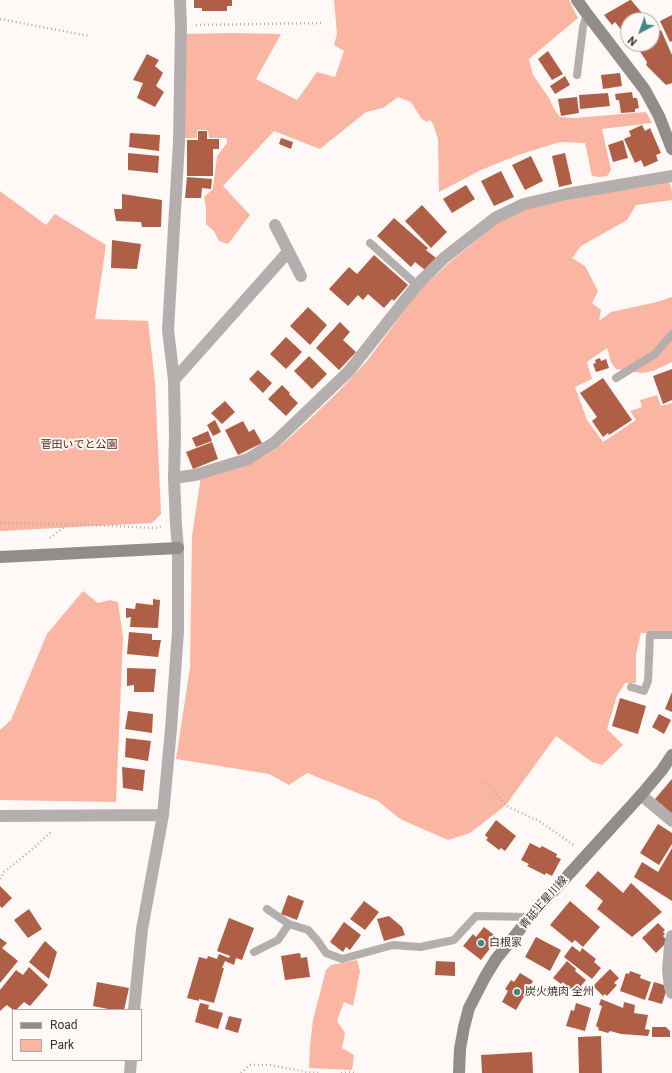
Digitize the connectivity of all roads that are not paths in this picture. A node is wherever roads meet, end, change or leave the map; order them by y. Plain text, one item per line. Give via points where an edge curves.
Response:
1 (180, 0) edge
2 (577, 0) edge
3 (587, 14) junction
4 (577, 75) dead end
5 (672, 149) edge
6 (672, 176) edge
7 (274, 225) dead end
8 (370, 243) dead end
9 (288, 252) junction
10 (301, 276) dead end
11 (417, 285) junction
12 (672, 334) edge
13 (616, 378) dead end
14 (174, 380) junction
15 (174, 478) junction
16 (178, 548) junction
17 (0, 557) edge
18 (672, 635) edge
19 (631, 687) dead end
20 (672, 756) edge
21 (641, 795) junction
22 (163, 814) junction
23 (0, 816) edge
24 (672, 821) edge
25 (267, 909) dead end
26 (530, 917) junction
27 (289, 924) junction
28 (672, 936) edge
29 (254, 952) dead end
30 (672, 993) edge
31 (134, 1009) edge
32 (131, 1061) edge
33 (130, 1073) edge
34 (459, 1073) edge

1 - 14 street via 179,142 168,330
2 - 3 main road
3 - 4 lane
3 - 5 main road via 645,90
6 - 11 street via 524,204 496,218 444,258
7 - 9 street
8 - 11 lane
9 - 10 street
9 - 14 street
11 - 15 street via 349,371 276,442 248,458 195,475
12 - 13 lane via 655,354
14 - 15 street
15 - 16 street
16 - 17 main road
16 - 22 street via 178,631
18 - 19 lane via 650,635 648,680 644,691
20 - 21 main road, 青砥上星川線
21 - 24 street
21 - 26 main road, 青砥上星川線
22 - 23 street
22 - 31 street via 142,929
25 - 27 lane
26 - 27 lane via 476,916 454,940 420,947 393,945 342,959 326,953 308,930
26 - 34 main road, 青砥上星川線 via 485,976 470,1008 460,1049
27 - 29 lane via 278,940
28 - 30 street via 668,970
32 - 33 street

